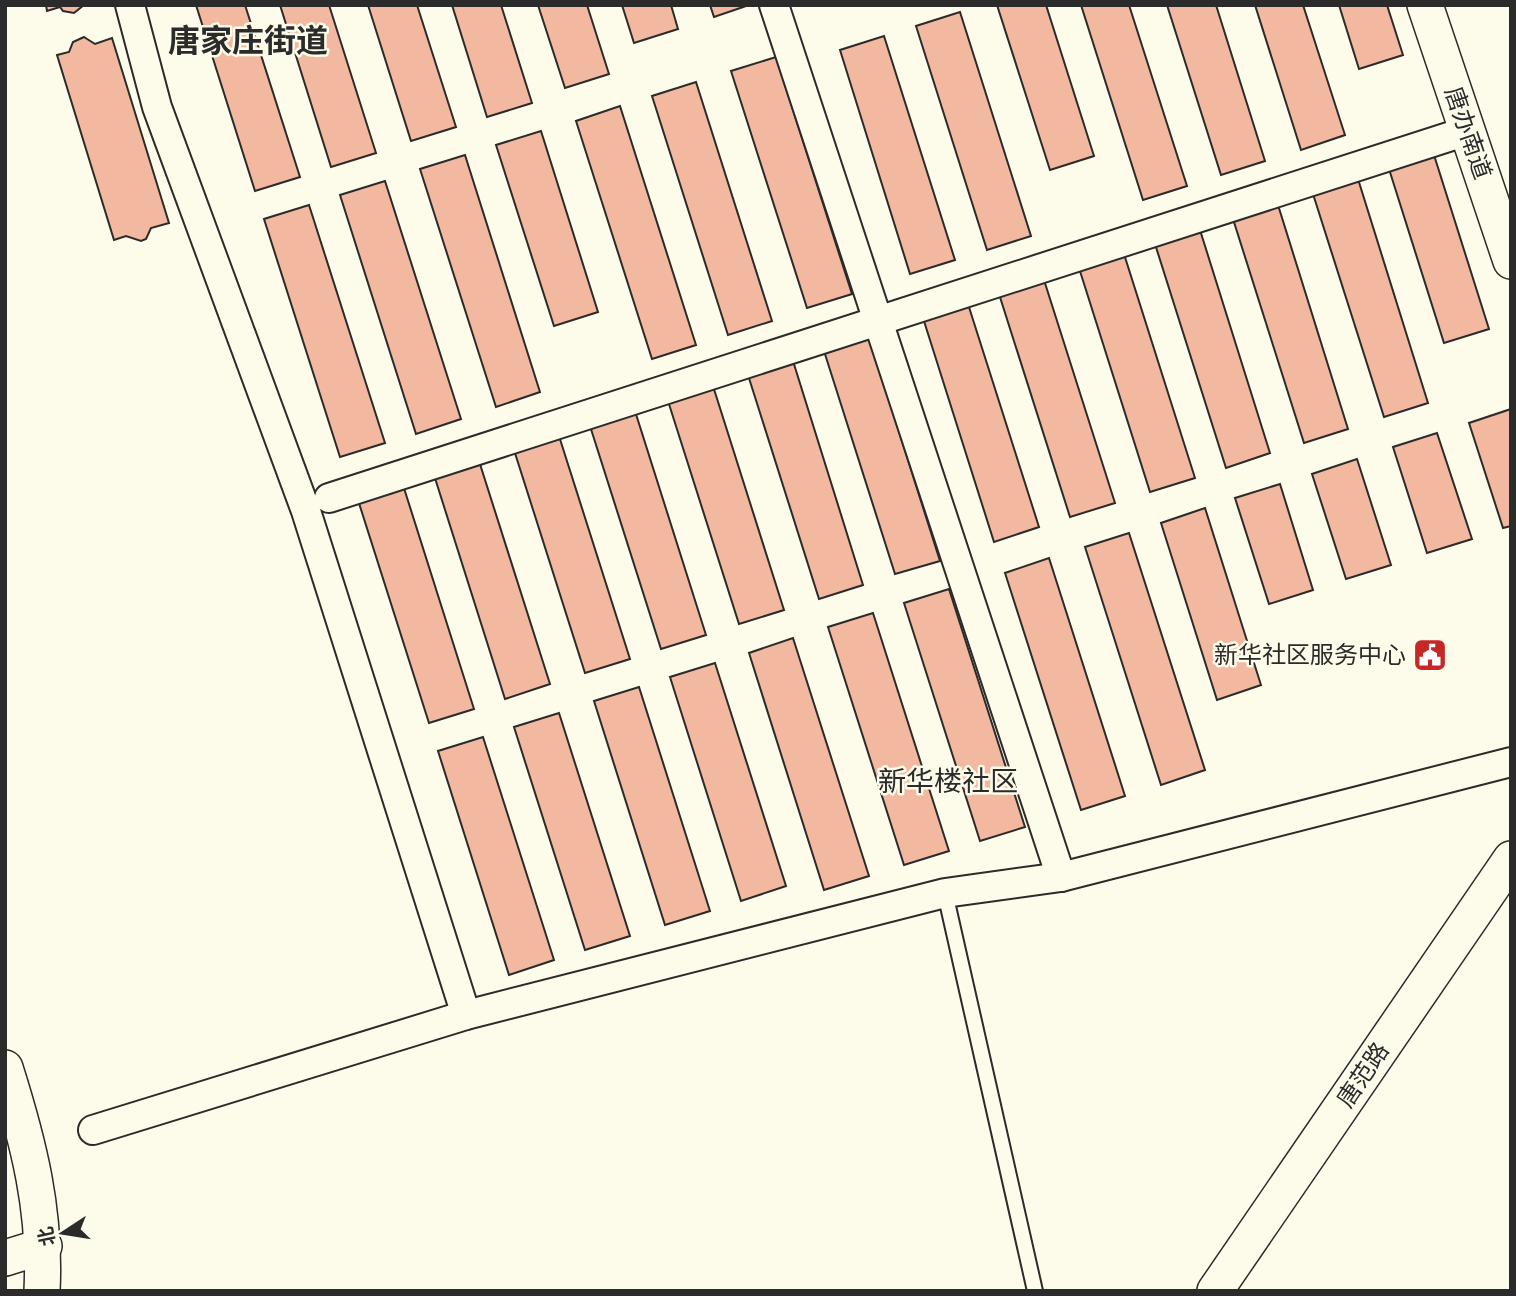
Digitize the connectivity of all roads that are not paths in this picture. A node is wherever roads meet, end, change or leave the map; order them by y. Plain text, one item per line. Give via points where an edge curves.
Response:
1 (130, 5) edge
2 (774, 5) edge
3 (1425, 5) edge
4 (1467, 131) junction
5 (1511, 261) edge
6 (877, 322) junction
7 (329, 498) dead end
8 (1511, 762) edge
9 (1511, 859) edge
10 (1062, 877) junction
11 (945, 893) junction
12 (466, 1015) junction
13 (5, 1068) edge
14 (93, 1130) dead end
15 (44, 1246) junction
16 (5, 1258) edge
17 (42, 1291) edge
18 (1035, 1291) edge
19 (1215, 1291) edge

1 - 12 street via 157,107 306,511
2 - 6 street
3 - 4 street, 唐办南道
4 - 5 street, 唐办南道
4 - 6 street
6 - 7 street
6 - 10 street
8 - 10 street
9 - 19 street, 唐范路
10 - 11 street
11 - 12 street
11 - 18 lane
12 - 14 street
13 - 15 street via 30,1145
15 - 16 street
15 - 17 street

